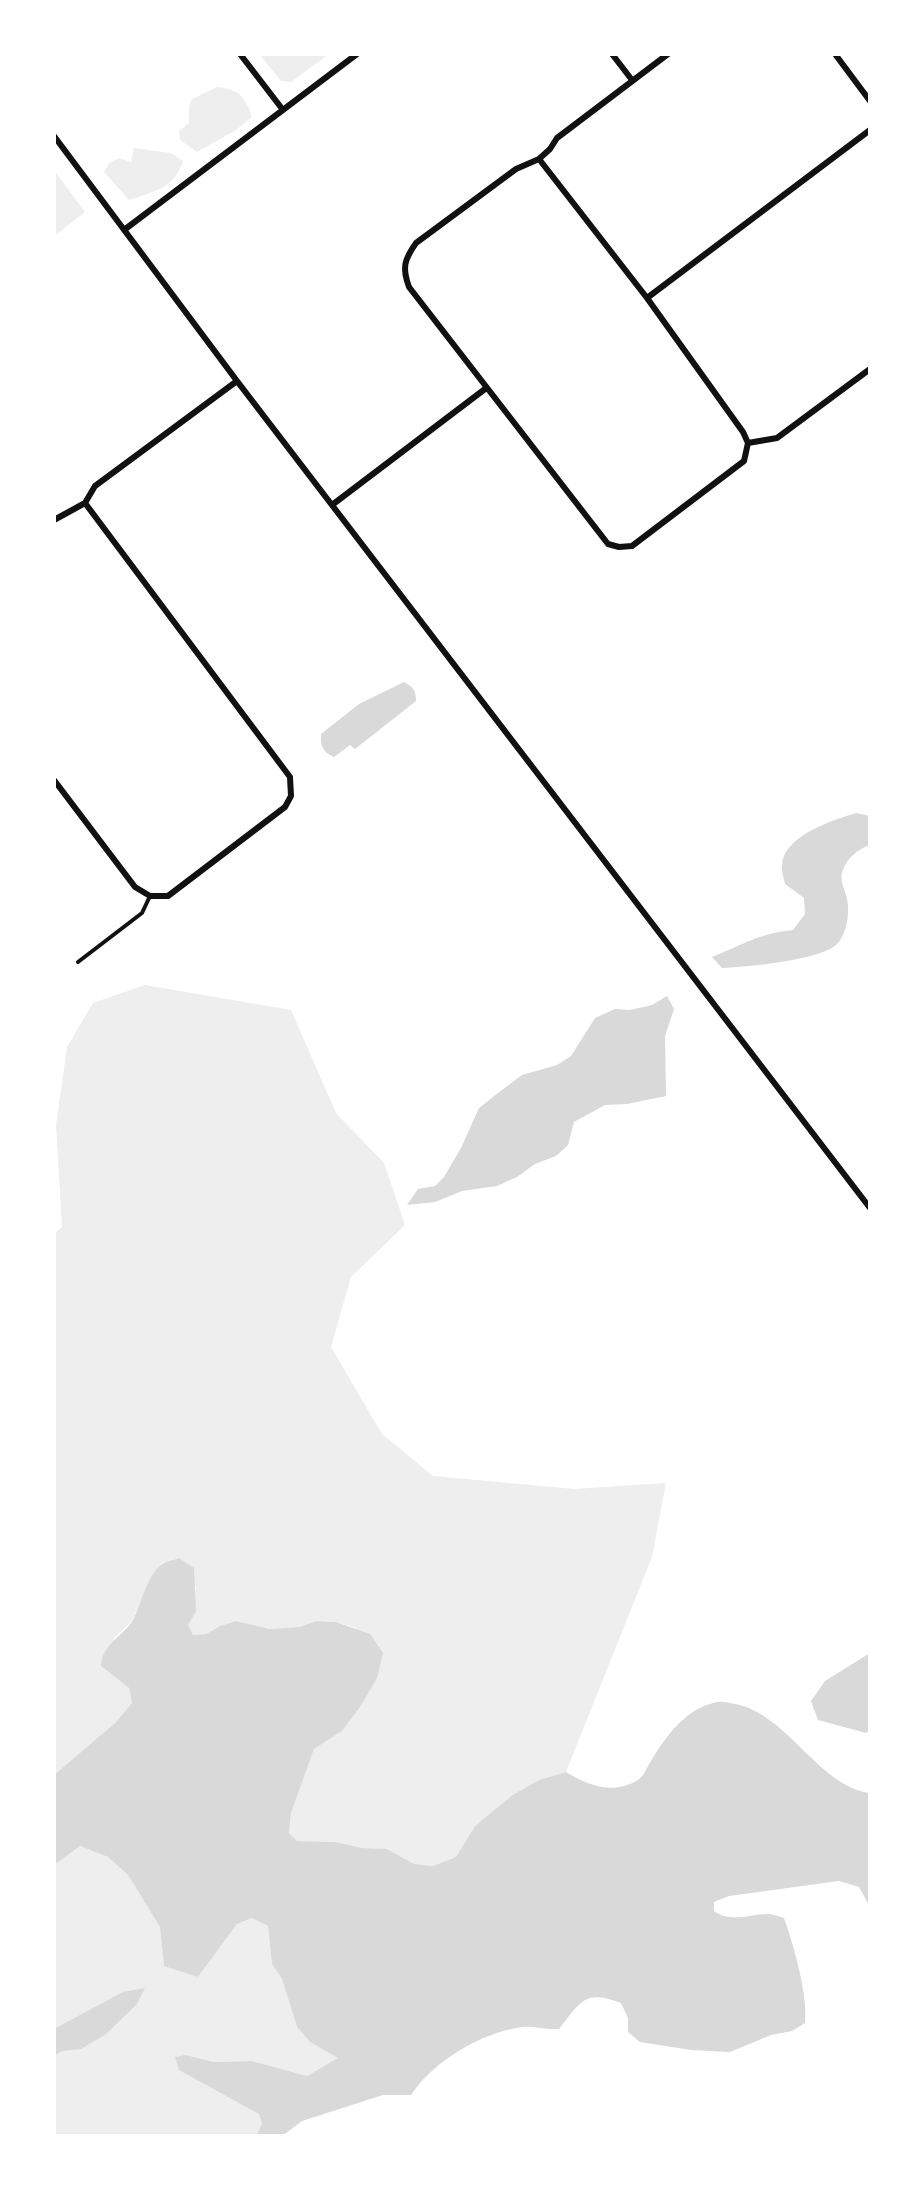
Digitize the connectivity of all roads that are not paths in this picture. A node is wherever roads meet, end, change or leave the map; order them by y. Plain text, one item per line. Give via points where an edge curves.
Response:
1 (240, 54) edge
2 (357, 54) edge
3 (612, 54) edge
4 (668, 54) edge
5 (835, 54) edge
6 (632, 80) junction
7 (870, 101) edge
8 (283, 110) junction
9 (870, 130) edge
10 (54, 136) edge
11 (539, 159) junction
12 (124, 230) junction
13 (647, 298) junction
14 (870, 369) edge
15 (237, 381) junction
16 (485, 389) junction
17 (748, 443) junction
18 (86, 503) junction
19 (333, 505) junction
20 (54, 520) edge
21 (54, 780) edge
22 (150, 896) junction
23 (78, 962) dead end
24 (870, 1208) edge

1 - 8 street
2 - 8 street
3 - 6 street
4 - 6 street
5 - 7 street
6 - 11 street via 557,138
8 - 12 street
9 - 13 street
10 - 12 street
11 - 13 street
11 - 16 street via 516,169 416,243 407,256 403,273 409,287
12 - 15 street
13 - 17 street
14 - 17 street via 777,438
15 - 18 street via 95,486
15 - 19 street
16 - 17 street via 608,544 619,547 632,546 744,461
16 - 19 street
18 - 20 street
18 - 22 street via 290,777 291,796 285,807 168,896
19 - 24 street
21 - 22 street via 135,887
22 - 23 lane via 142,913

